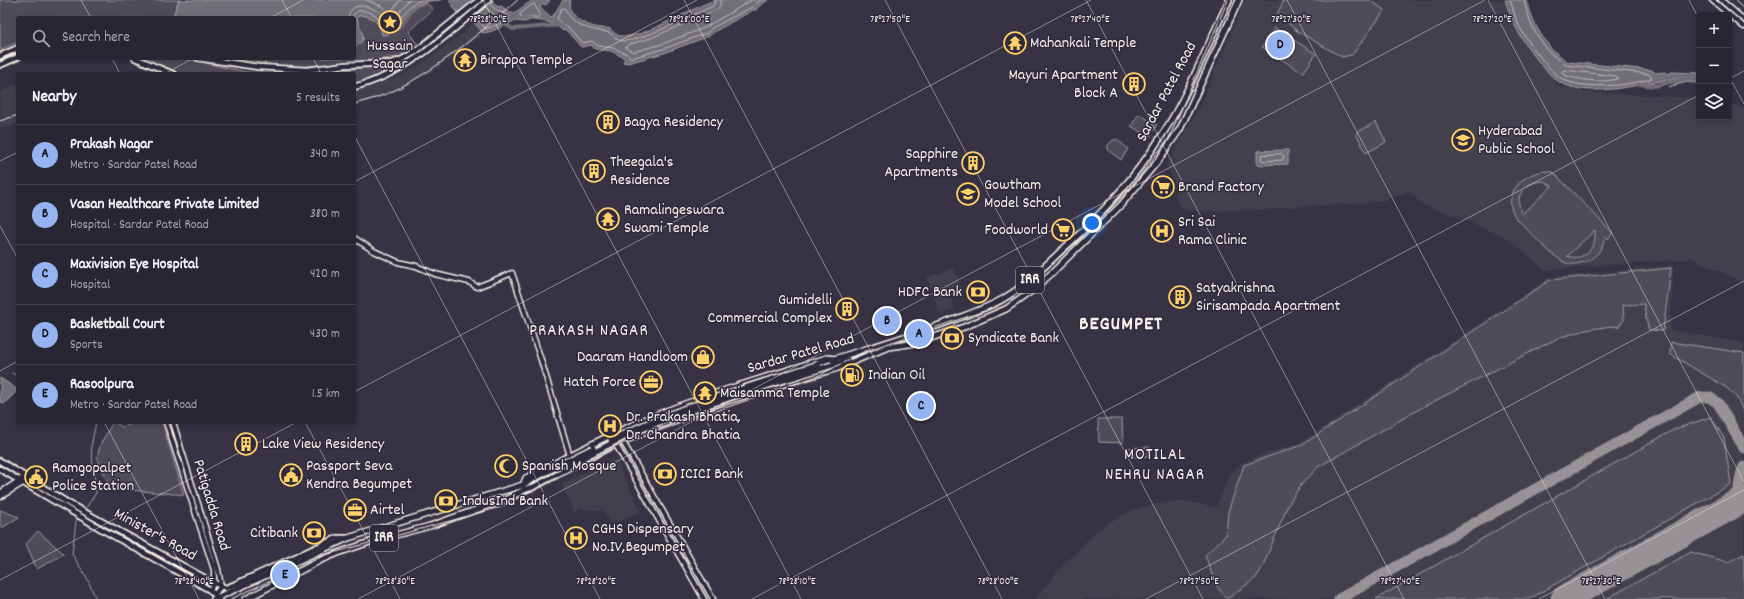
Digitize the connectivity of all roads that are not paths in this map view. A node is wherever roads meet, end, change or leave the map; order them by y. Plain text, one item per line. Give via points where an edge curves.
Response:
1 (479, 0) edge
2 (488, 0) edge
3 (1229, 0) edge
4 (1239, 0) edge
5 (1712, 0) edge
6 (1721, 0) edge
7 (1744, 20) edge
8 (1744, 27) edge
9 (16, 49) edge
10 (0, 56) edge
11 (16, 58) edge
12 (140, 60) edge
13 (211, 60) edge
14 (392, 63) junction
15 (0, 65) edge
16 (395, 71) junction
17 (168, 72) edge
18 (356, 86) edge
19 (356, 239) edge
20 (863, 356) junction
21 (836, 359) junction
22 (831, 363) junction
23 (649, 418) junction
24 (167, 424) edge
25 (173, 424) edge
26 (653, 430) junction
27 (613, 434) junction
28 (624, 443) junction
29 (617, 446) junction
30 (603, 452) junction
31 (570, 456) junction
32 (0, 462) edge
33 (0, 469) edge
34 (644, 476) junction
35 (26, 477) junction
36 (636, 480) junction
37 (22, 481) junction
38 (525, 487) junction
39 (0, 493) edge
40 (0, 497) edge
41 (348, 538) junction
42 (689, 554) junction
43 (682, 558) junction
44 (216, 569) junction
45 (214, 583) junction
46 (221, 586) junction
47 (210, 590) junction
48 (217, 597) edge
49 (246, 599) edge
50 (704, 599) edge
51 (713, 599) edge

1 - 14 main road via 416,52
2 - 16 main road via 426,52
3 - 21 main road, Sardar Patel Road / IRR via 1162,136 1129,182 1080,234 1023,286 1000,301 941,325
4 - 20 main road, Sardar Patel Road / IRR via 1180,129 1122,205 1052,273 1029,293 1000,312 916,343 888,347
5 - 8 street
6 - 7 street
9 - 10 main road
11 - 15 main road
12 - 17 main road
13 - 14 main road via 258,67 307,70
14 - 16 main road
16 - 18 main road
19 - 31 street via 398,262 469,282 477,287 512,273
20 - 22 main road, IRR
20 - 26 main road, Sardar Patel Road / IRR via 838,368 714,405
21 - 22 main road, IRR
21 - 23 main road, Sardar Patel Road / IRR via 827,358 734,387
22 - 38 main road, IRR, bridge via 646,427
23 - 26 main road
23 - 27 main road, Sardar Patel Road / IRR
24 - 44 street, Patigadda Road
25 - 44 street, Patigadda Road
26 - 28 main road, Sardar Patel Road / IRR
27 - 30 main road via 597,445 597,449
27 - 31 main road, Sardar Patel Road / IRR
28 - 29 main road, Sardar Patel Road / IRR
28 - 34 street
29 - 30 main road, Sardar Patel Road / IRR
29 - 36 street
30 - 38 main road, Sardar Patel Road / IRR via 534,488
31 - 38 main road, Sardar Patel Road / IRR via 526,478
32 - 35 main road, Minister's Road
33 - 37 main road, Minister's Road
34 - 36 street
34 - 42 street
35 - 37 street
35 - 45 main road, Minister's Road
36 - 43 street
37 - 39 street
37 - 40 street
37 - 47 main road, Minister's Road
38 - 41 main road, Sardar Patel Road / IRR
38 - 49 main road, Sardar Patel Road / IRR via 507,499 430,526 373,541 319,561
41 - 46 main road via 337,538 229,587
41 - 48 main road, Sardar Patel Road / IRR
42 - 43 street
42 - 51 street
43 - 50 street
44 - 45 street, Patigadda Road
44 - 46 street, Patigadda Road
45 - 46 main road, Minister's Road
45 - 47 street
46 - 48 street
47 - 48 main road, Minister's Road

